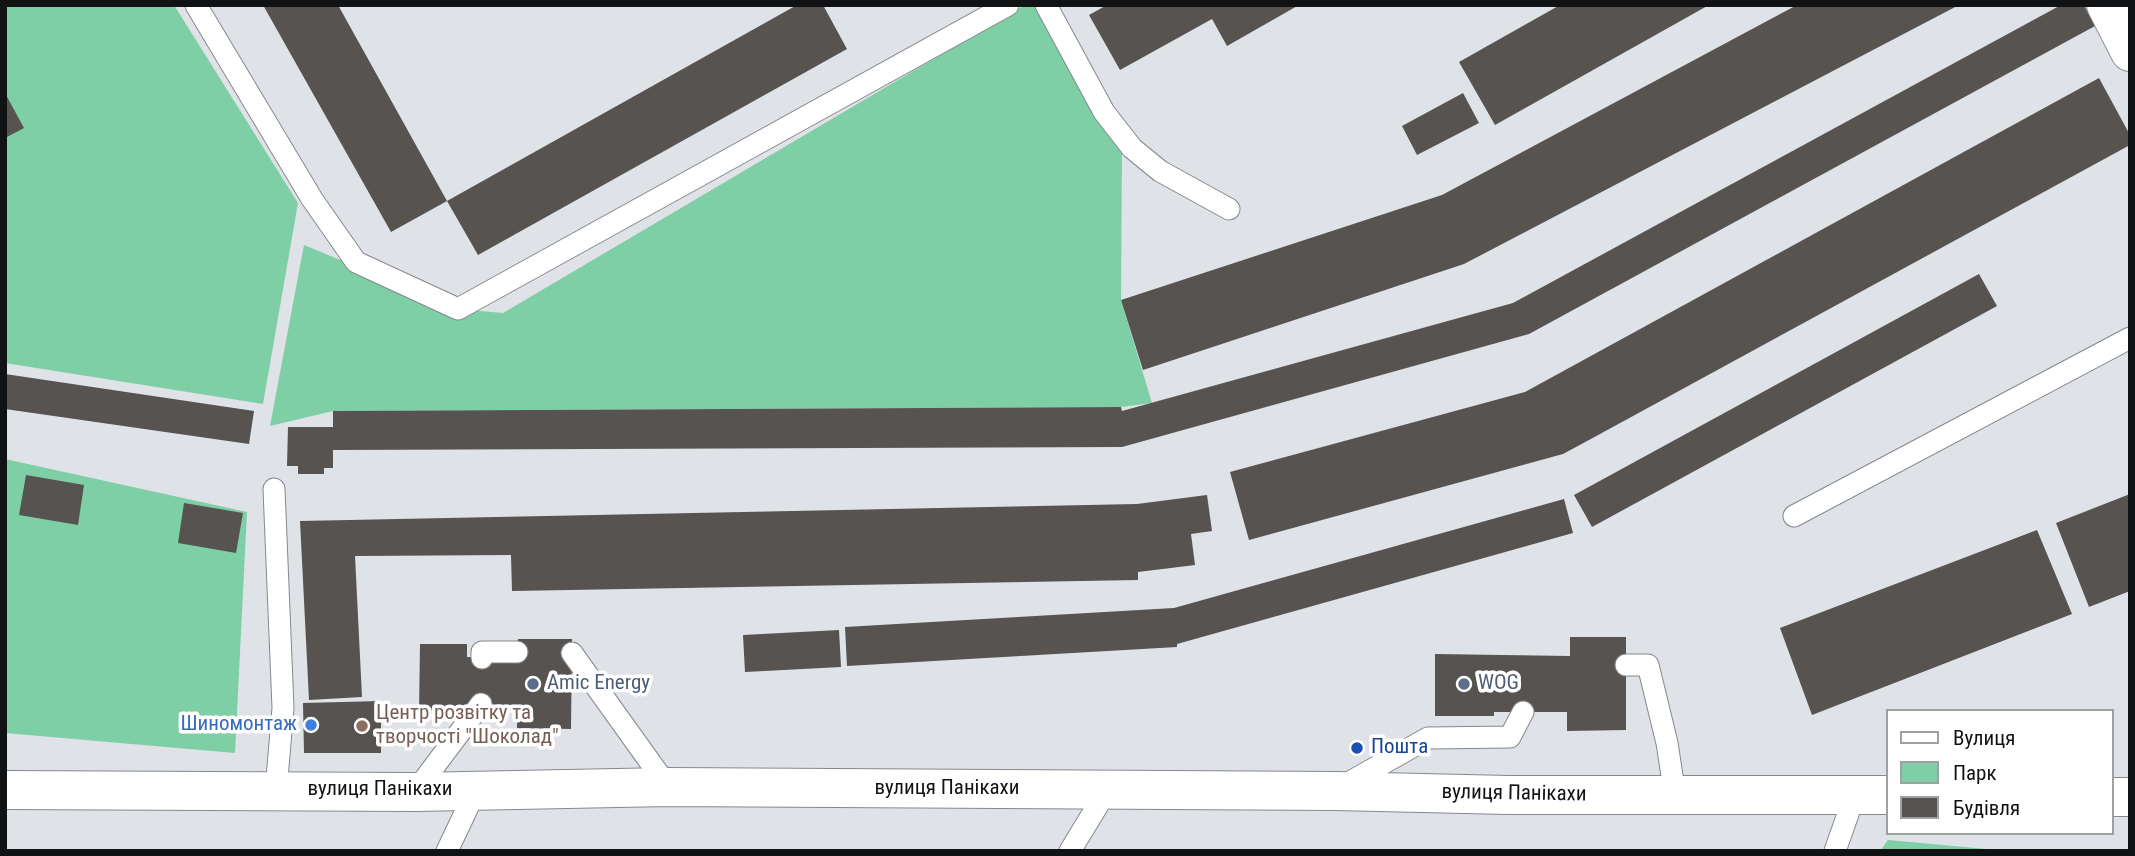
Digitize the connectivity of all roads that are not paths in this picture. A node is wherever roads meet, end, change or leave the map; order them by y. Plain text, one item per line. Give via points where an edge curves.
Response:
1 (195, 5) edge
2 (1008, 5) edge
3 (1046, 5) edge
4 (2106, 5) edge
5 (2130, 52) edge
6 (1229, 209) dead end
7 (2130, 338) edge
8 (274, 489) dead end
9 (1794, 516) dead end
10 (517, 653) dead end
11 (572, 653) dead end
12 (482, 658) dead end
13 (1626, 665) dead end
14 (481, 705) dead end
15 (1523, 712) dead end
16 (668, 788) junction
17 (5, 790) edge
18 (276, 790) junction
19 (476, 790) junction
20 (1107, 790) junction
21 (1335, 791) junction
22 (415, 792) junction
23 (1871, 794) edge
24 (1675, 795) junction
25 (447, 851) edge
26 (1070, 851) edge
27 (1835, 851) edge

1 - 2 lane via 356,262 458,309
3 - 6 lane via 1104,112 1132,148 1160,172
4 - 5 street
7 - 9 lane
8 - 18 lane via 283,708
10 - 12 lane via 482,652
11 - 16 lane
13 - 24 lane via 1648,665
14 - 22 lane
15 - 21 lane via 1510,737 1428,738
16 - 19 street, вулиця Панікахи
16 - 20 street, вулиця Панікахи
17 - 18 street, вулиця Панікахи
18 - 22 street, вулиця Панікахи
19 - 22 street, вулиця Панікахи
19 - 25 lane
20 - 21 street, вулиця Панікахи
20 - 26 lane
21 - 24 street, вулиця Панікахи
23 - 24 street, вулиця Панікахи
23 - 27 lane

